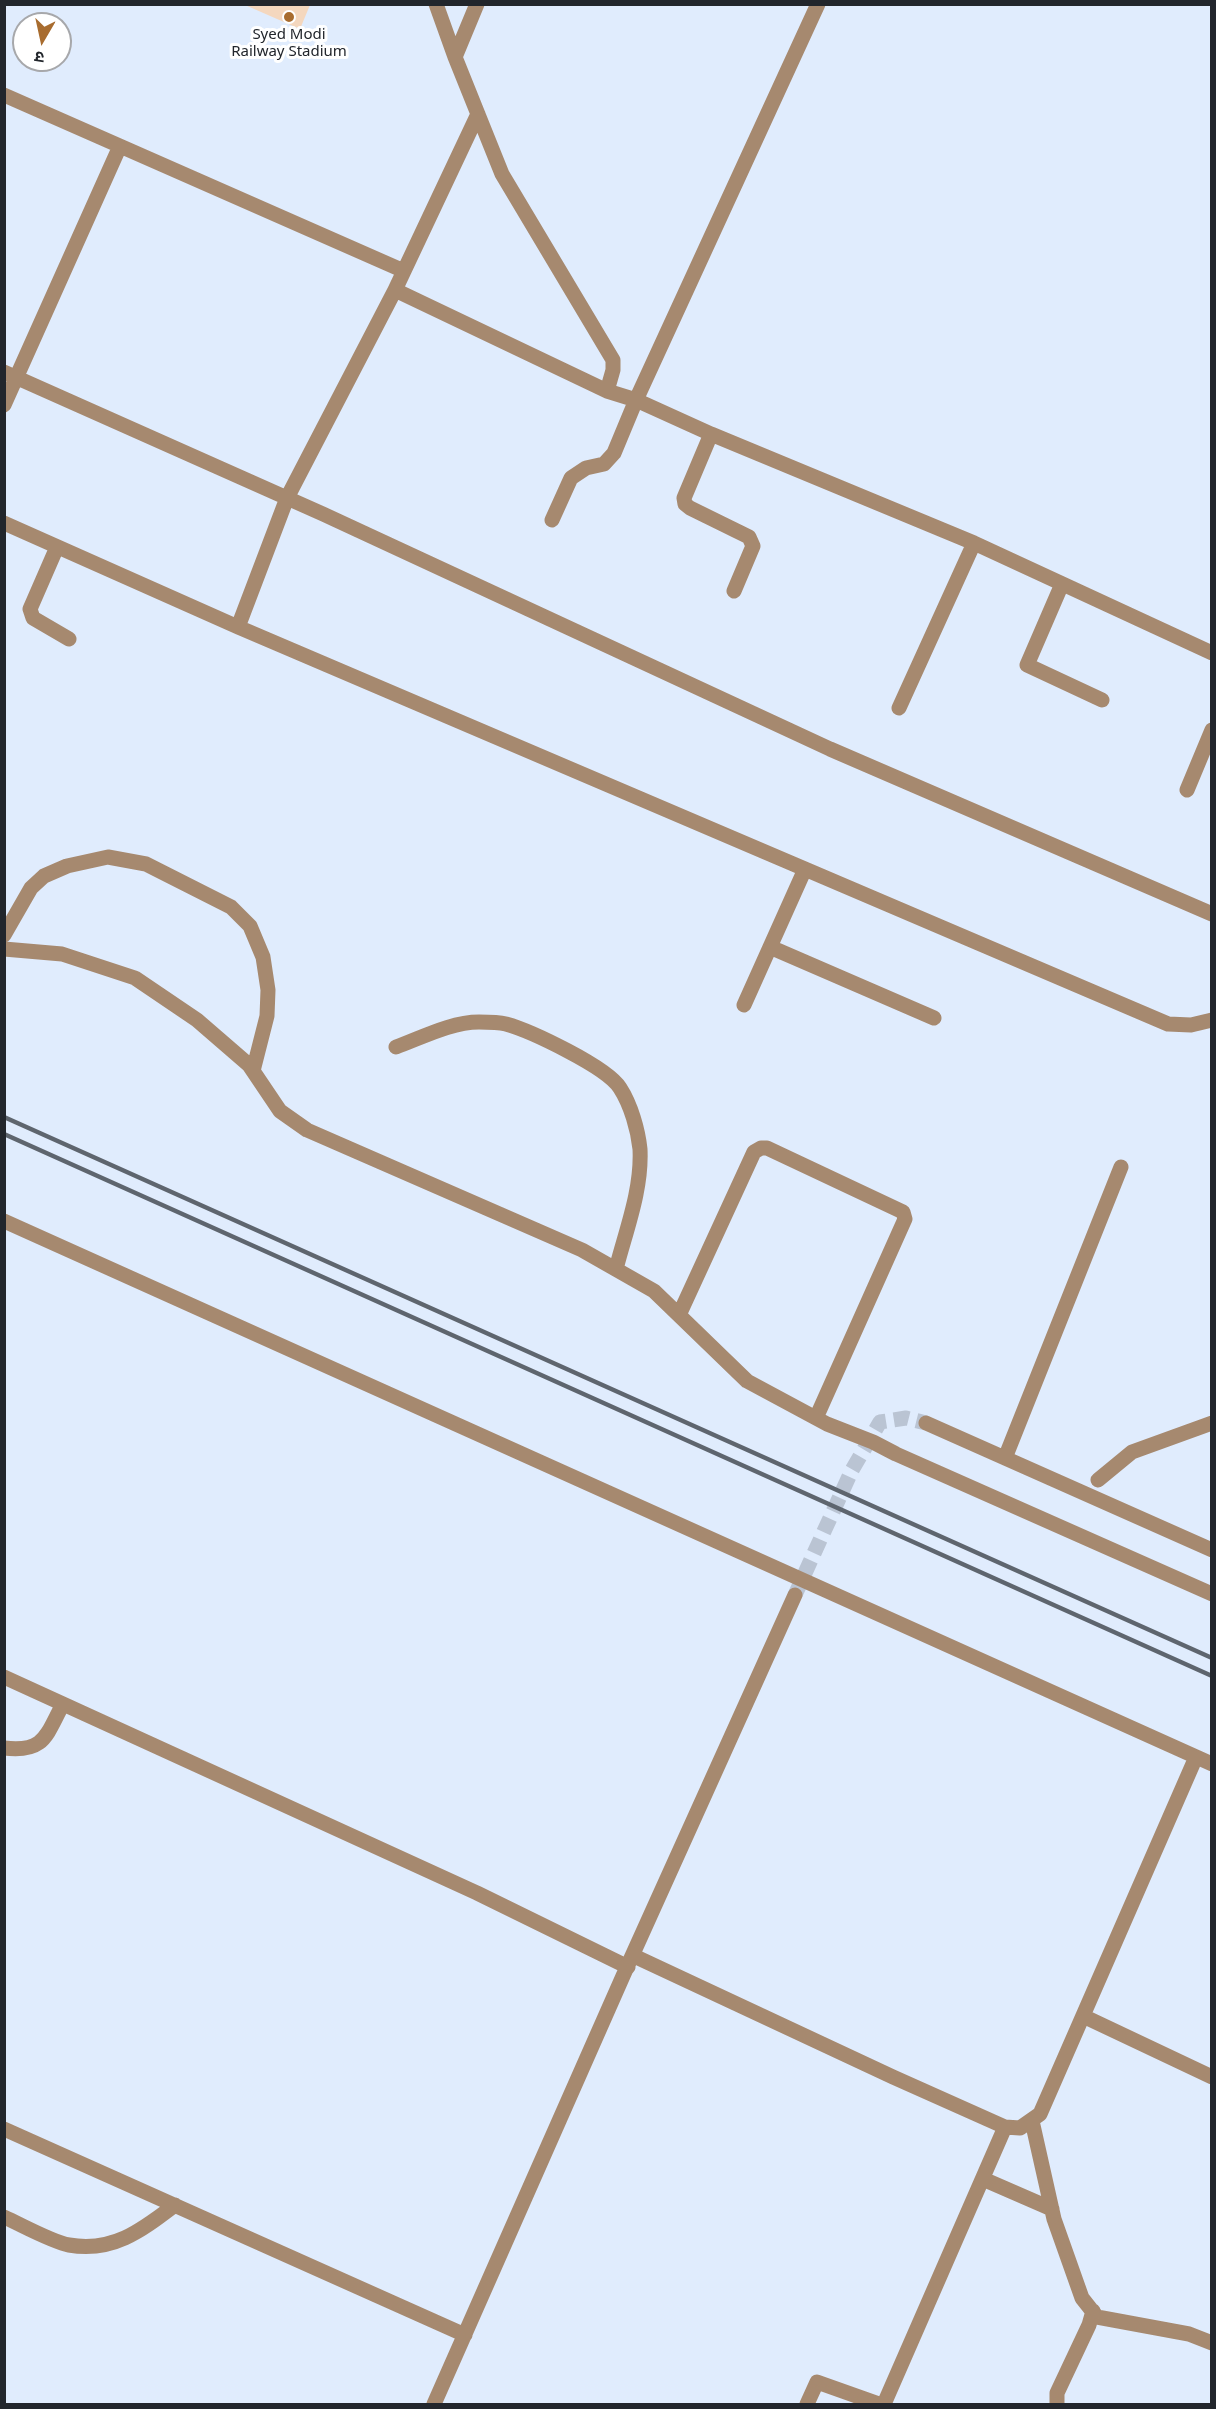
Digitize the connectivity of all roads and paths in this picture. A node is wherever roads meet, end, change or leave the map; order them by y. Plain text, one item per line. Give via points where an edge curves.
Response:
1 (436, 4) edge
2 (477, 4) edge
3 (818, 4) edge
4 (455, 57) junction
5 (4, 95) edge
6 (478, 114) junction
7 (120, 146) junction
8 (404, 271) junction
9 (395, 290) junction
10 (11, 374) edge
11 (607, 391) junction
12 (636, 400) junction
13 (4, 405) edge
14 (711, 434) junction
15 (287, 498) junction
16 (552, 520) dead end
17 (4, 523) edge
18 (974, 543) junction
19 (57, 547) junction
20 (1062, 584) junction
21 (734, 591) dead end
22 (238, 627) junction
23 (69, 639) dead end
24 (1212, 653) edge
25 (1102, 700) dead end
26 (900, 708) dead end
27 (1212, 730) edge
28 (1187, 790) dead end
29 (805, 869) junction
30 (1212, 914) edge
31 (4, 935) edge
32 (770, 947) junction
33 (4, 949) edge
34 (744, 1005) dead end
35 (934, 1017) dead end
36 (1212, 1020) edge
37 (396, 1047) dead end
38 (253, 1071) junction
39 (1121, 1167) dead end
40 (4, 1221) edge
41 (616, 1269) junction
42 (679, 1315) junction
43 (816, 1418) junction
44 (926, 1423) tunnel mouth
45 (1212, 1424) edge
46 (1005, 1458) junction
47 (1098, 1480) dead end
48 (1212, 1550) edge
49 (1212, 1594) edge
50 (795, 1595) tunnel mouth
51 (4, 1677) edge
52 (63, 1704) junction
53 (4, 1748) edge
54 (1196, 1757) junction
55 (1212, 1764) edge
56 (631, 1962) junction
57 (1083, 2016) junction
58 (1212, 2077) edge
59 (1032, 2121) junction
60 (1005, 2127) junction
61 (4, 2129) edge
62 (983, 2179) junction
63 (175, 2205) junction
64 (1052, 2209) junction
65 (4, 2217) edge
66 (1093, 2311) junction
67 (465, 2335) junction
68 (1212, 2343) edge
69 (434, 2404) edge
70 (807, 2404) edge
71 (879, 2404) edge
72 (884, 2404) edge
73 (1057, 2404) edge

1 - 4 street
2 - 4 street
3 - 12 street
4 - 6 street
5 - 7 street
6 - 8 street
6 - 11 street via 502,174 613,360
7 - 8 street
7 - 10 street
8 - 9 street
9 - 11 street
9 - 15 street
10 - 13 street
10 - 15 street
11 - 12 street
12 - 14 street
12 - 16 street via 614,453 604,464 586,468 571,478
14 - 18 street
14 - 21 street via 684,498 690,508 752,541
15 - 22 street
15 - 30 street via 830,749
17 - 19 street
18 - 20 street
18 - 26 street
19 - 22 street
19 - 23 street via 30,614
20 - 24 street
20 - 25 street via 1027,665
22 - 29 street
27 - 28 street
29 - 32 street
29 - 36 street via 1168,1024 1191,1025
31 - 38 street via 31,888 44,876 67,866 108,857 146,864 231,908 250,926 263,957 268,990 267,1016
32 - 34 street
32 - 35 street
33 - 38 street via 62,954 135,978 197,1020
37 - 41 street via 476,1022 505,1024 577,1056 604,1072 620,1088 634,1120 640,1148 638,1186
38 - 41 street via 280,1111 307,1130 582,1250
39 - 46 street
40 - 54 street
41 - 42 street via 654,1292
42 - 43 street via 747,1381
42 - 43 street via 754,1152 761,1148 903,1212 905,1219
43 - 49 street
44 - 46 street
45 - 47 street via 1132,1452
46 - 48 street
50 - 56 street
51 - 52 street
52 - 53 street via 42,1741 33,1748
52 - 56 street
54 - 55 street
54 - 57 street
56 - 60 street
56 - 67 street
57 - 58 street
57 - 59 street via 1040,2114
59 - 60 street via 1020,2128
59 - 64 street
60 - 62 street
61 - 63 street
62 - 64 street
62 - 72 street
63 - 65 street via 138,2233 110,2244 88,2246 68,2245
63 - 67 street
64 - 66 street via 1082,2298
66 - 68 street via 1097,2317 1189,2334
66 - 73 street via 1057,2393
67 - 69 street
70 - 71 street via 817,2382

